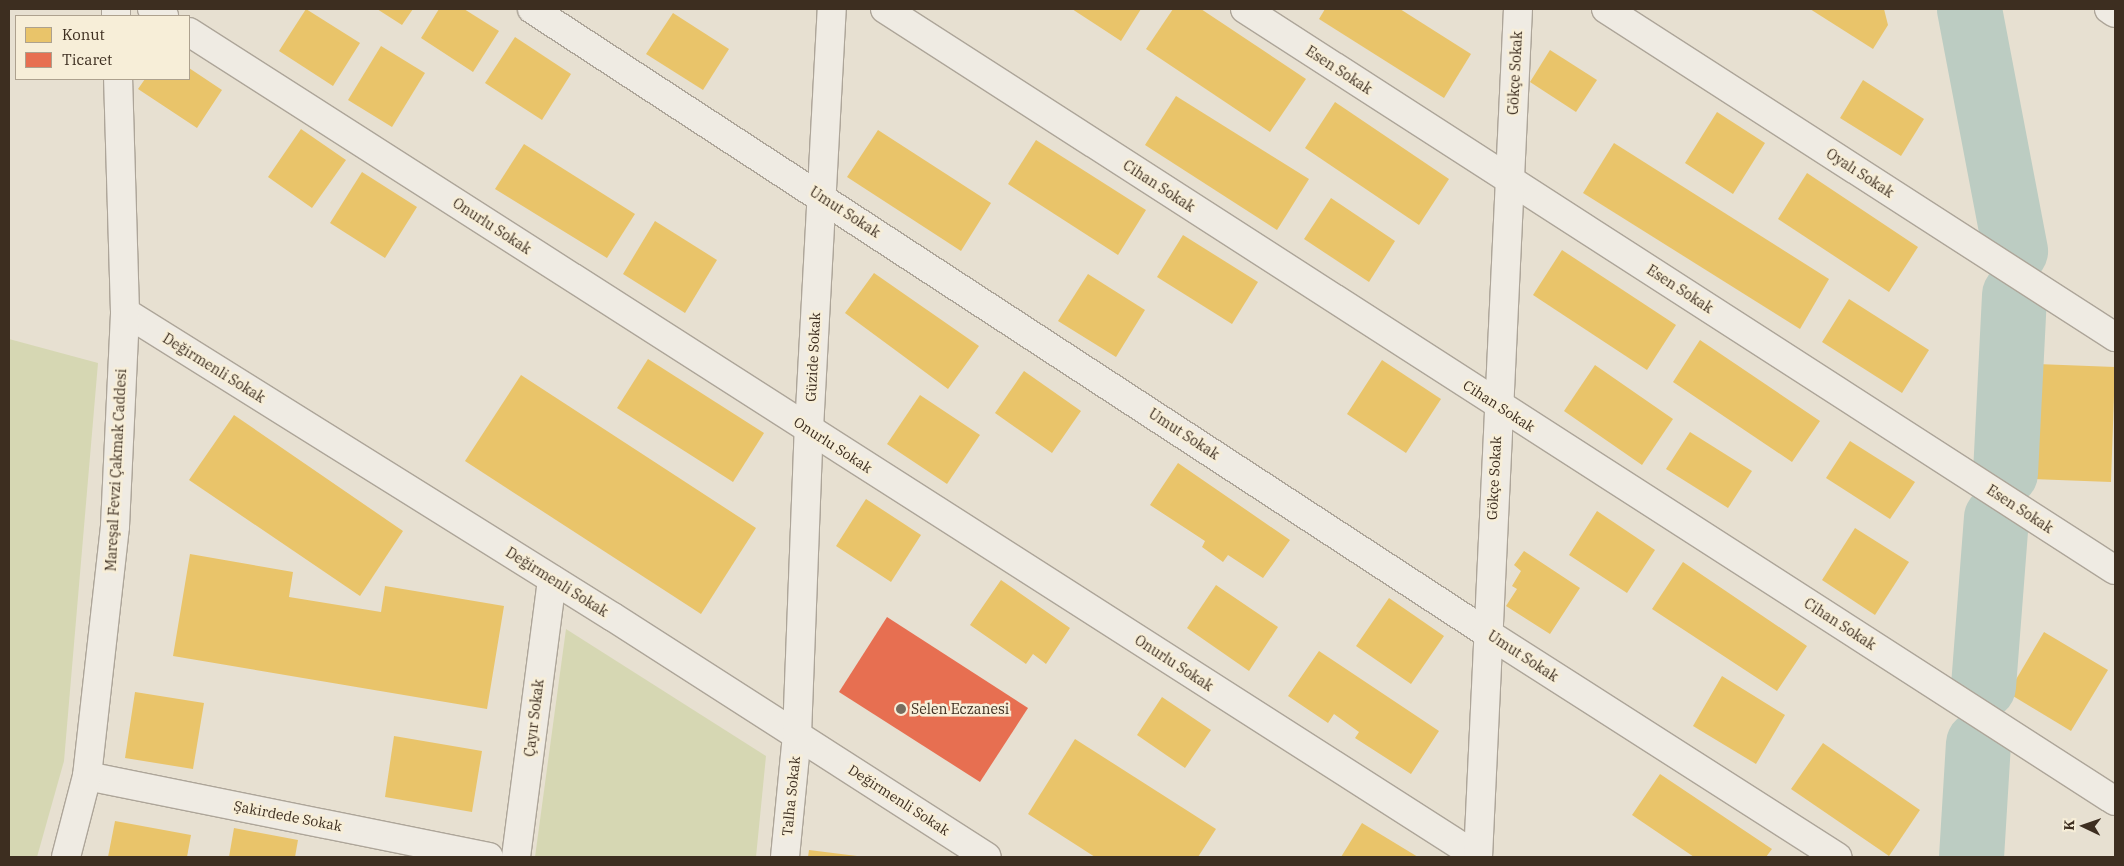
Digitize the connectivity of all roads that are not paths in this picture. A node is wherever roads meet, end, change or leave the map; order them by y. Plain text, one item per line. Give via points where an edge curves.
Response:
1 (532, 9) edge
2 (832, 9) edge
3 (885, 9) edge
4 (1244, 9) edge
5 (1518, 9) edge
6 (1606, 9) edge
7 (2109, 9) edge
8 (2115, 13) edge
9 (190, 33) edge
10 (118, 80) edge
11 (1509, 179) junction
12 (821, 195) junction
13 (124, 312) junction
14 (2115, 337) edge
15 (1497, 404) junction
16 (809, 429) junction
17 (2115, 570) edge
18 (552, 579) junction
19 (1487, 633) junction
20 (797, 735) junction
21 (87, 776) junction
22 (2115, 801) edge
23 (66, 857) edge
24 (489, 857) edge
25 (516, 857) edge
26 (785, 857) edge
27 (988, 857) edge
28 (1478, 857) edge
29 (1837, 857) edge

1 - 12 street, Umut Sokak
2 - 12 street, Güzide Sokak
3 - 15 street, Cihan Sokak
4 - 11 street, Esen Sokak
5 - 11 street, Gökçe Sokak
6 - 14 street, Oyalı Sokak
7 - 8 street
9 - 16 street, Onurlu Sokak
10 - 13 street, Mareşal Fevzi Çakmak Caddesi
11 - 15 street, Gökçe Sokak
11 - 17 street, Esen Sokak
12 - 16 street, Güzide Sokak
12 - 19 street, Umut Sokak
13 - 18 street, Değirmenli Sokak
13 - 21 street, Mareşal Fevzi Çakmak Caddesi via 114,535
15 - 19 street, Gökçe Sokak
15 - 22 street, Cihan Sokak
16 - 20 street, Güzide Sokak
16 - 28 street, Onurlu Sokak
18 - 20 street, Değirmenli Sokak
18 - 25 street, Çayır Sokak
19 - 28 street, Gökçe Sokak
19 - 29 street, Umut Sokak
20 - 26 street, Talha Sokak
20 - 27 street, Değirmenli Sokak
21 - 23 street, Mareşal Fevzi Çakmak Caddesi
21 - 24 street, Şakirdede Sokak

